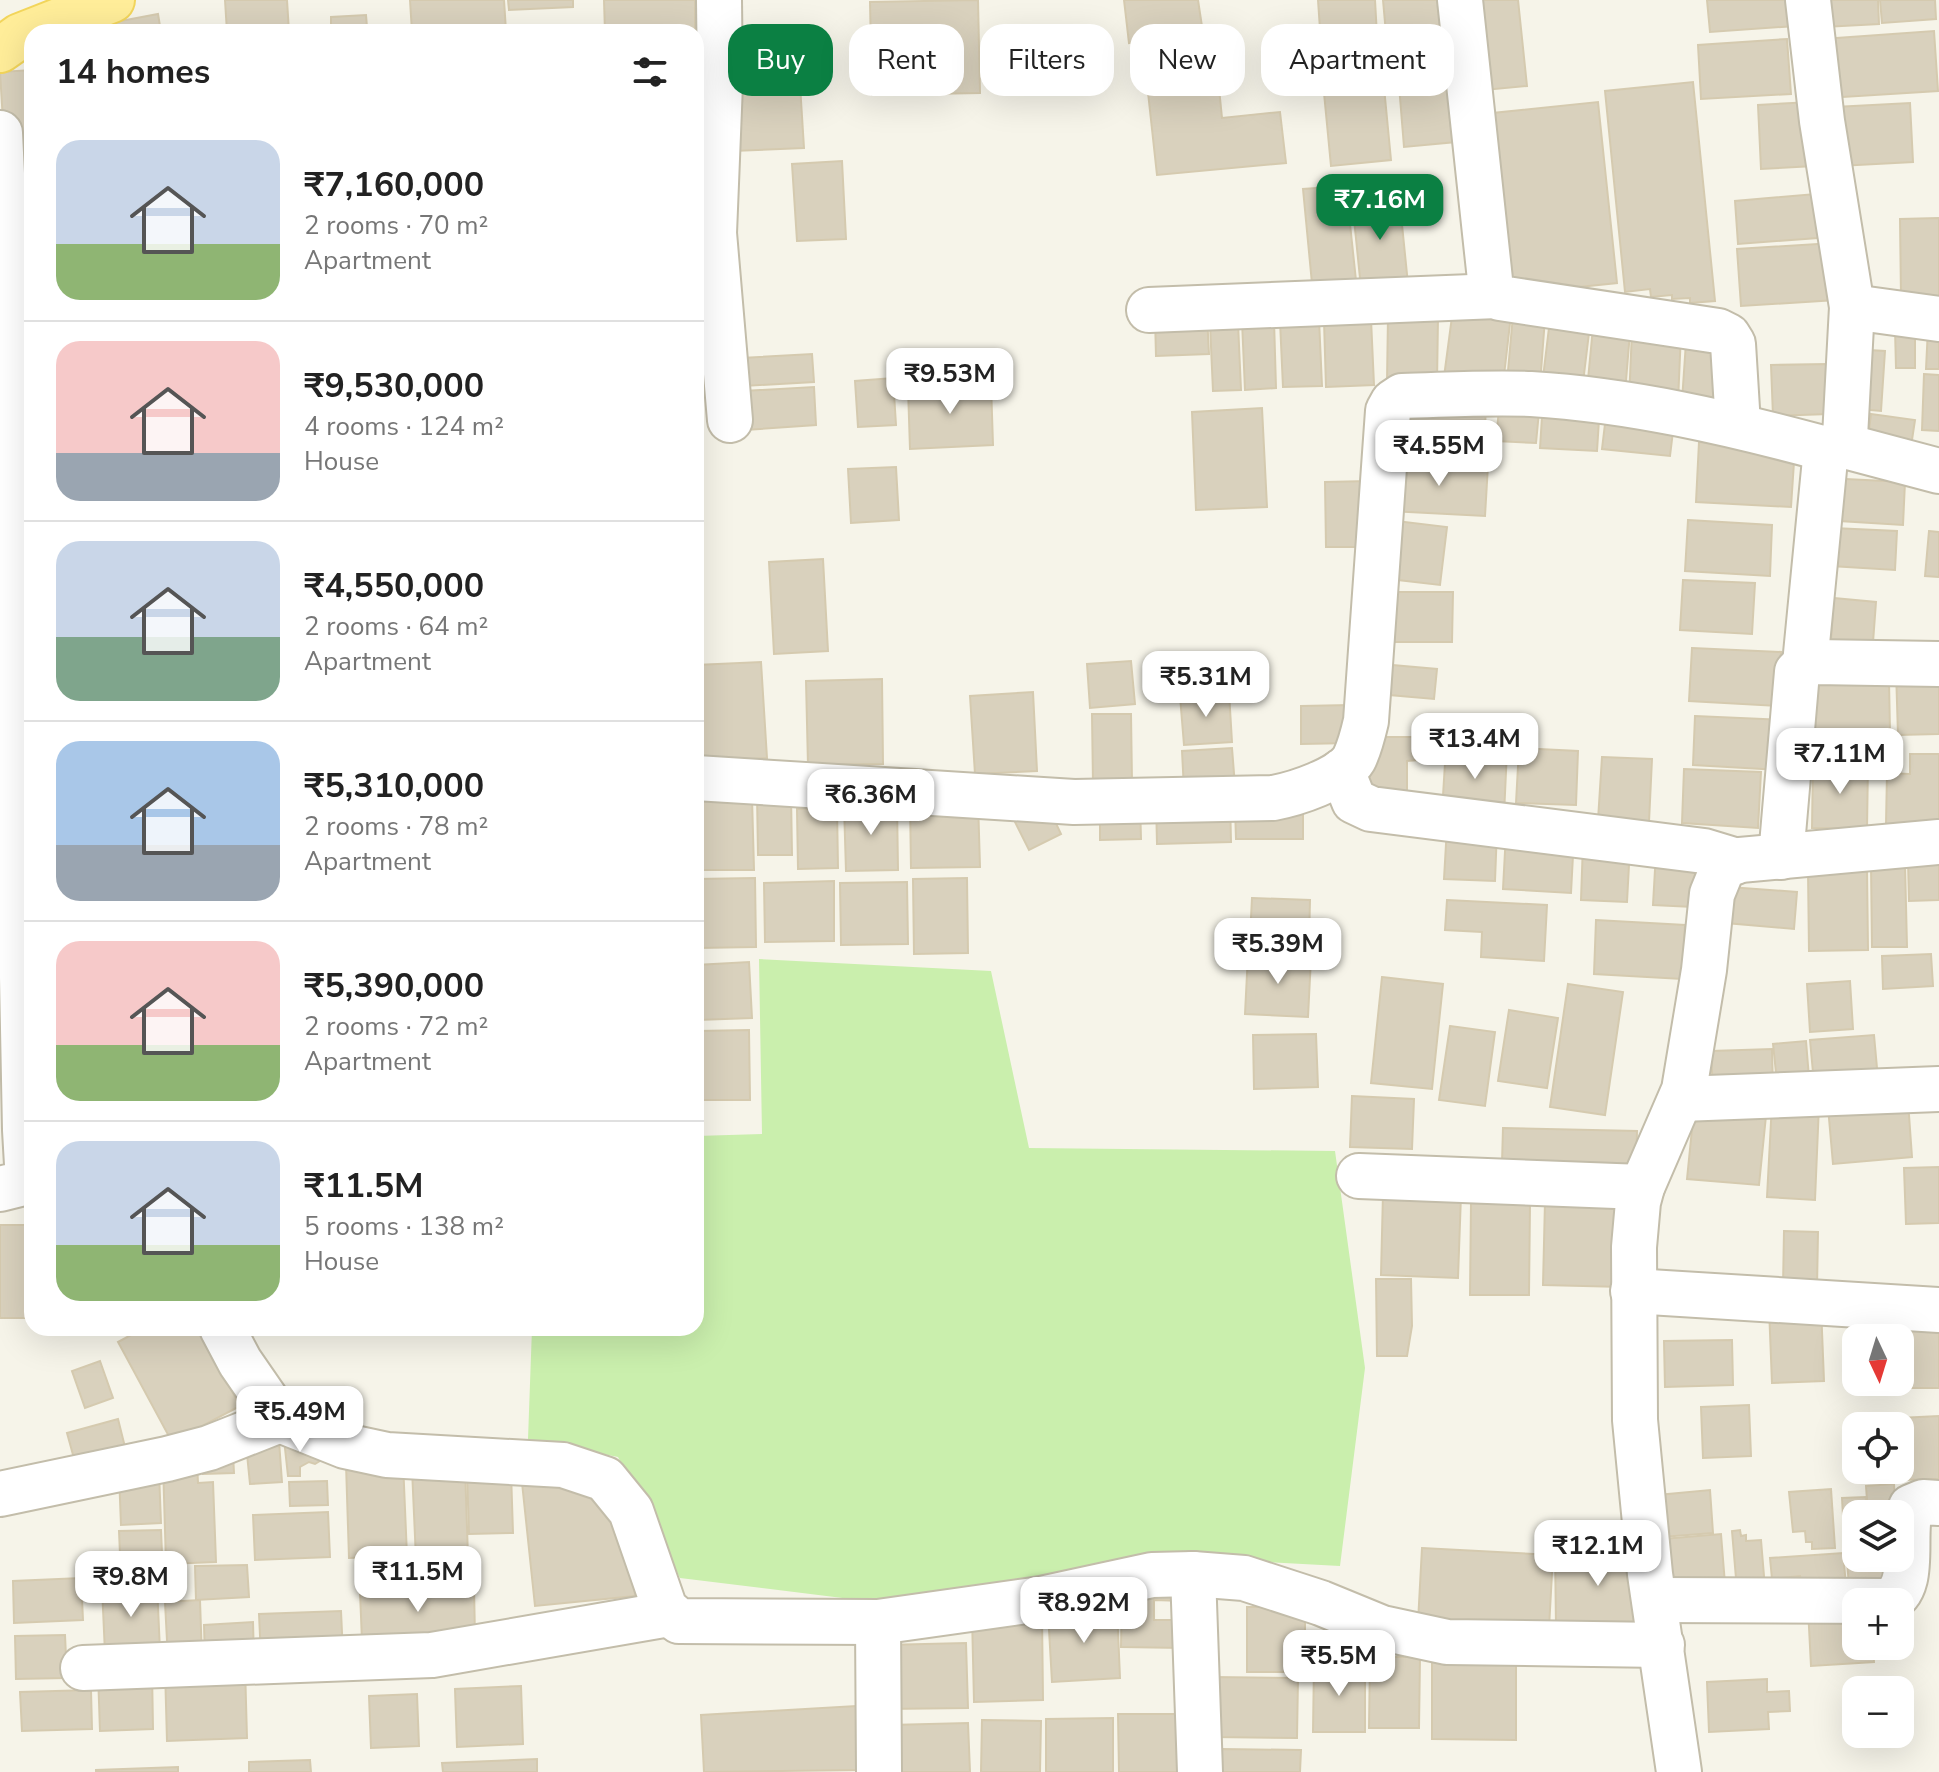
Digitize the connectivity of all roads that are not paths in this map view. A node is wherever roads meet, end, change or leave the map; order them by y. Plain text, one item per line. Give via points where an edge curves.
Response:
1 (112, 0) edge
2 (719, 0) edge
3 (1460, 0) edge
4 (1808, 0) edge
5 (51, 24) edge
6 (24, 34) edge
7 (0, 50) edge
8 (0, 133) edge
9 (1497, 296) junction
10 (1852, 307) junction
11 (1149, 310) dead end
12 (1939, 319) edge
13 (730, 420) dead end
14 (1738, 425) junction
15 (1834, 447) junction
16 (1939, 471) edge
17 (1805, 664) junction
18 (1939, 664) edge
19 (24, 749) edge
20 (1342, 771) junction
21 (704, 779) edge
22 (1939, 842) edge
23 (1781, 857) junction
24 (1737, 861) junction
25 (1939, 1089) edge
26 (1681, 1099) junction
27 (24, 1141) edge
28 (1359, 1176) dead end
29 (20, 1184) edge
30 (1642, 1187) junction
31 (1633, 1291) junction
32 (1939, 1310) edge
33 (226, 1336) edge
34 (280, 1420) junction
35 (0, 1494) edge
36 (1939, 1503) edge
37 (1193, 1574) junction
38 (1655, 1600) junction
39 (669, 1614) junction
40 (878, 1622) junction
41 (1662, 1645) junction
42 (83, 1668) dead end
43 (879, 1772) edge
44 (1200, 1772) edge
45 (1679, 1772) edge

1 - 5 main road
2 - 13 street via 714,233
3 - 9 street via 1491,289
4 - 10 street
6 - 7 main road
8 - 19 street
9 - 11 street
9 - 14 street via 1728,336 1733,344
10 - 12 street
10 - 15 street via 1845,437
14 - 15 street
14 - 20 street via 1530,394 1402,396 1393,402 1388,411 1366,721 1352,762
15 - 16 street
15 - 17 street
17 - 18 street
17 - 23 street via 1794,680
20 - 21 street via 1305,790 1273,798 1074,802
20 - 24 street via 1354,801 1371,809 1704,851
22 - 23 street
23 - 24 street
24 - 26 street via 1723,867 1712,894
25 - 26 street
26 - 30 street
27 - 29 street
28 - 30 street
30 - 31 street
31 - 32 street
31 - 38 street via 1635,1420
33 - 34 street
34 - 35 street via 209,1448
34 - 39 street via 366,1452 563,1465 605,1479 631,1511
36 - 38 street via 1911,1507 1905,1579 1901,1593 1887,1601
37 - 40 street via 1152,1575 1041,1599
37 - 41 street via 1244,1578 1382,1628 1447,1642
37 - 44 street
38 - 41 street
39 - 40 street via 679,1621
39 - 42 street via 432,1655
40 - 43 street
41 - 45 street

